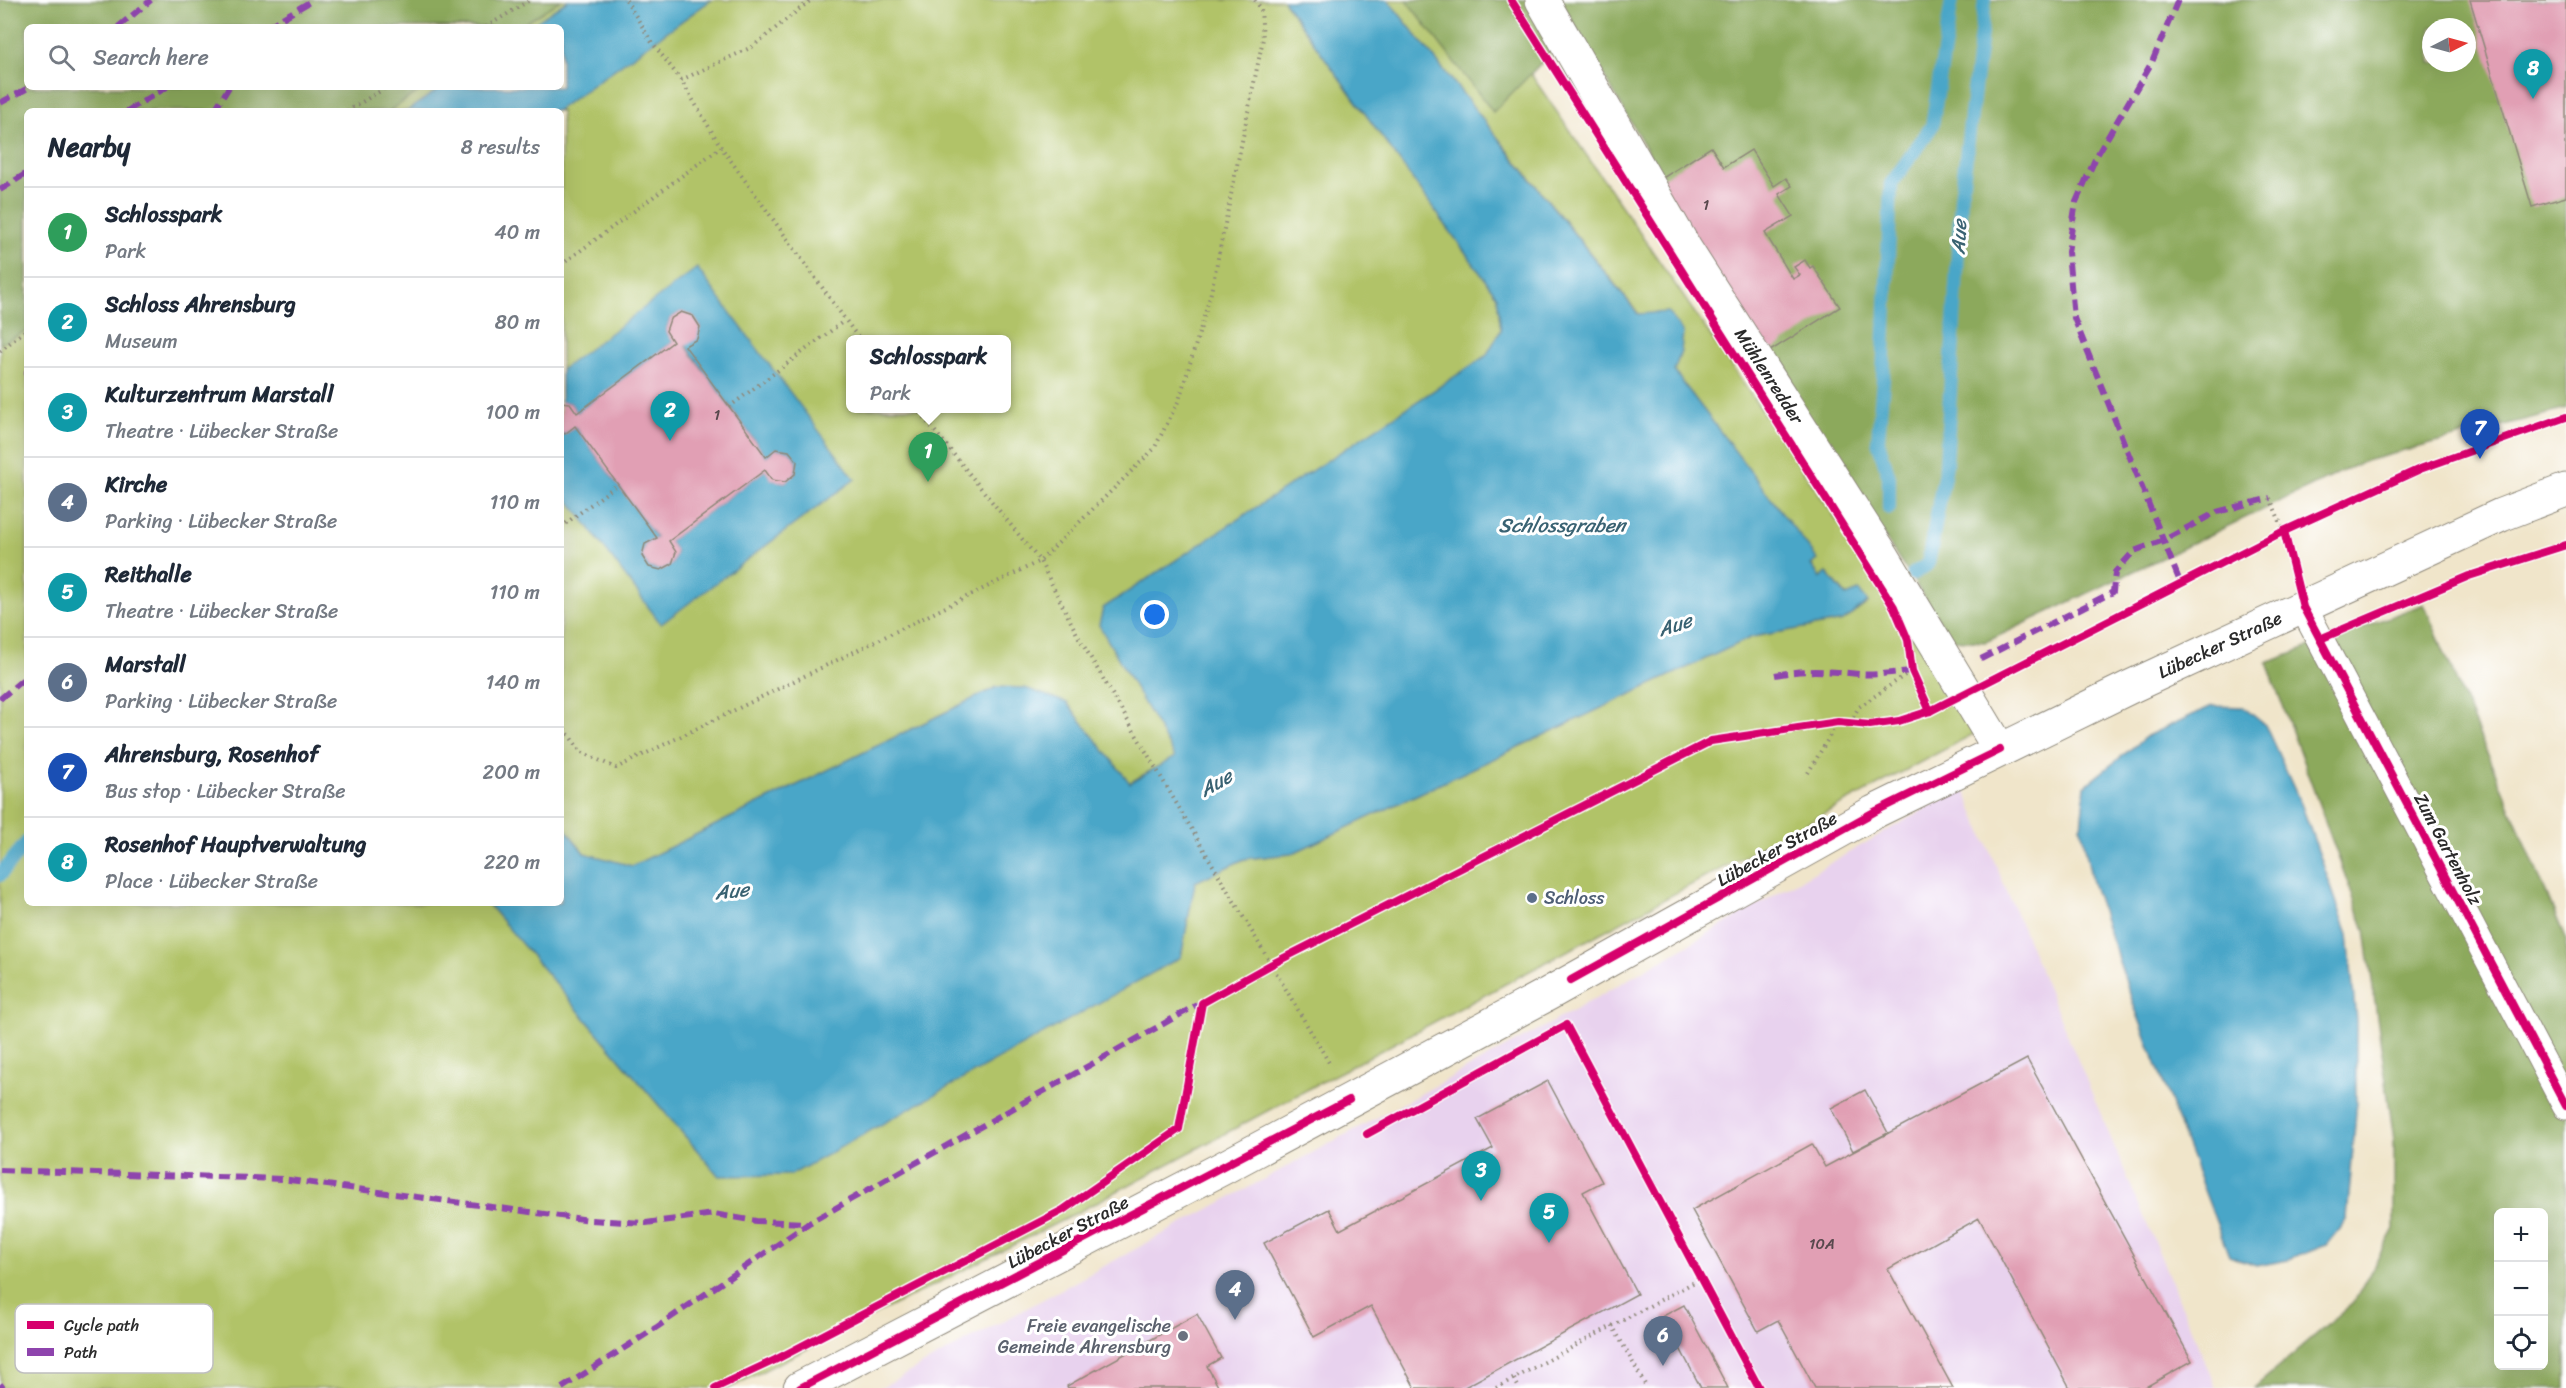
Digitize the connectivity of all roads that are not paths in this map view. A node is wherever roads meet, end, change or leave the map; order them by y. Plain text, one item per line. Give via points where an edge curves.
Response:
1 (1542, 0) edge
2 (2566, 490) edge
3 (2303, 607) junction
4 (2000, 750) junction
5 (2566, 1106) edge
6 (800, 1388) edge

1 - 4 main road, Mühlenredder via 1686,250 1884,558
2 - 3 main road, Lübecker Straße via 2501,515
3 - 4 main road, Lübecker Straße
3 - 5 lane, Zum Gartenholz
4 - 6 main road, Lübecker Straße via 1874,812 1548,994

